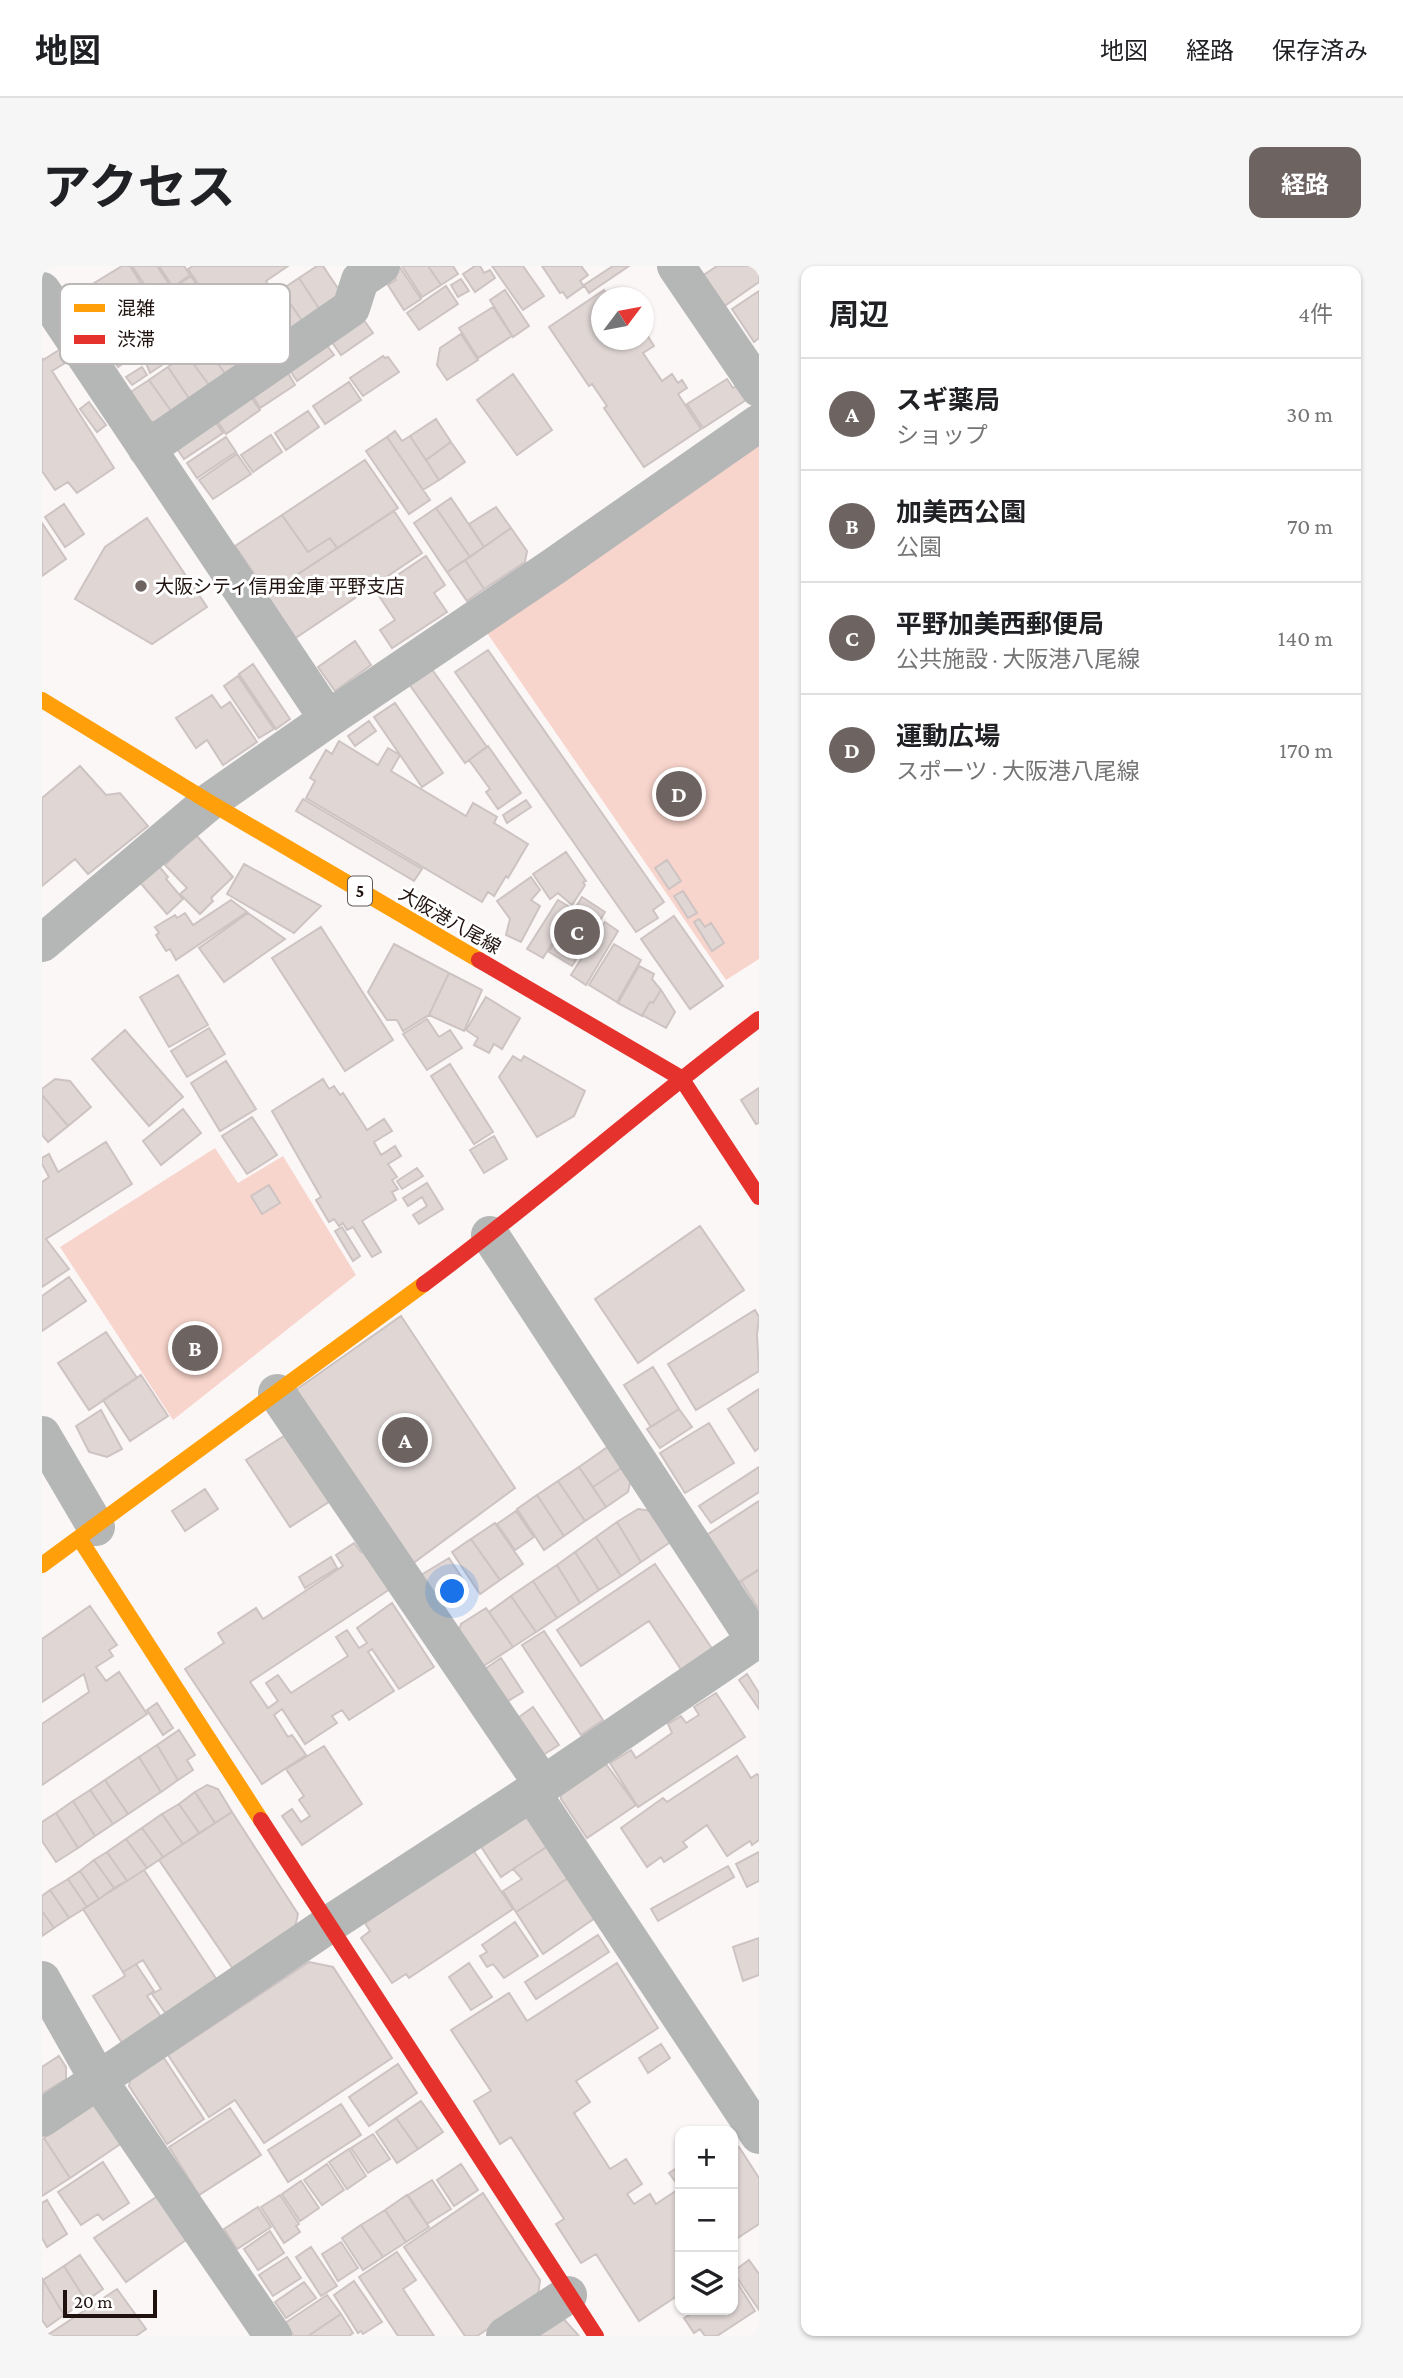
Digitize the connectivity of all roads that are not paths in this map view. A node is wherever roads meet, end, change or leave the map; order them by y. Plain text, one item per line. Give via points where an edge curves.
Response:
1 (676, 266) edge
2 (364, 271) edge
3 (42, 291) edge
4 (60, 318) edge
5 (290, 350) edge
6 (91, 364) edge
7 (270, 364) edge
8 (759, 388) edge
9 (759, 423) edge
10 (147, 449) junction
11 (42, 700) edge
12 (328, 719) junction
13 (209, 802) junction
14 (42, 943) edge
15 (759, 1019) edge
16 (681, 1078) junction
17 (759, 1197) edge
18 (489, 1235) junction
19 (277, 1392) junction
20 (42, 1435) edge
21 (88, 1532) junction
22 (42, 1565) edge
23 (757, 1639) edge
24 (537, 1789) junction
25 (328, 1925) junction
26 (42, 1980) edge
27 (99, 2081) junction
28 (42, 2118) edge
29 (759, 2135) edge
30 (568, 2295) junction
31 (274, 2336) edge
32 (505, 2336) edge
33 (596, 2336) edge

1 - 8 street
2 - 5 street via 351,308
3 - 4 street
6 - 10 street
7 - 10 street
9 - 12 street
10 - 12 street
11 - 13 street, 大阪港八尾線 / 5
12 - 13 street
13 - 14 street
13 - 16 street, 大阪港八尾線 / 5
15 - 16 street
16 - 17 street, 大阪港八尾線 / 5
16 - 18 street
18 - 19 street
18 - 23 street
19 - 21 street
19 - 24 street
20 - 21 street
21 - 22 street
21 - 25 street
23 - 24 street
24 - 25 street
24 - 29 street
25 - 27 street
25 - 30 street
26 - 27 street
27 - 28 street
27 - 31 street
30 - 32 street
30 - 33 street

